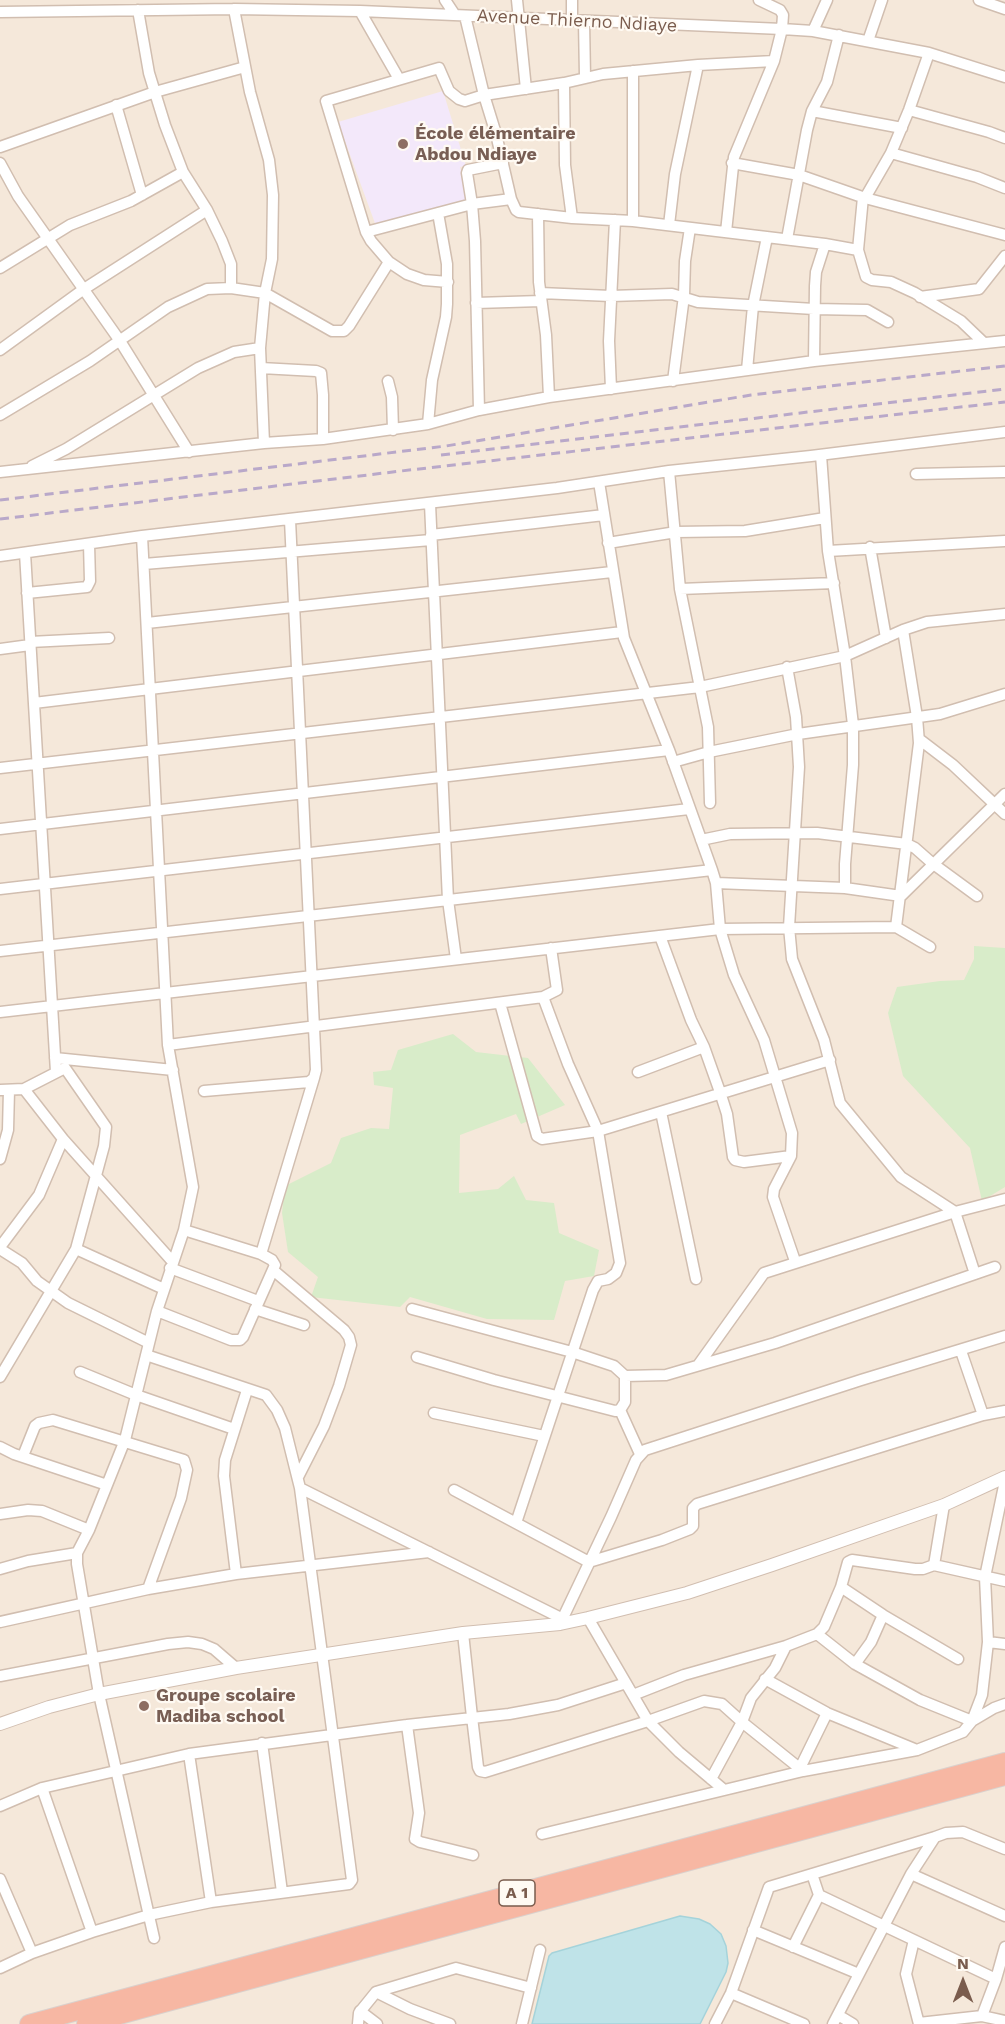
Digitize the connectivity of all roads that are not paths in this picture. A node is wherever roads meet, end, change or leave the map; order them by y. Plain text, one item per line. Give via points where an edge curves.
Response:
1 (445, 0) edge
2 (517, 0) edge
3 (572, 0) edge
4 (759, 0) edge
5 (882, 0) edge
6 (979, 0) edge
7 (822, 2) edge
8 (76, 5) edge
9 (156, 5) edge
10 (241, 6) edge
11 (1005, 9) edge
12 (138, 10) junction
13 (360, 11) junction
14 (0, 12) edge
15 (460, 15) junction
16 (519, 18) junction
17 (572, 21) junction
18 (584, 21) junction
19 (782, 29) junction
20 (813, 31) junction
21 (839, 35) junction
22 (868, 40) junction
23 (928, 53) junction
24 (774, 61) junction
25 (698, 65) junction
26 (245, 67) junction
27 (633, 71) junction
28 (585, 77) junction
29 (1005, 77) edge
30 (399, 79) junction
31 (564, 83) junction
32 (526, 89) junction
33 (155, 92) junction
34 (484, 95) junction
35 (116, 105) junction
36 (909, 110) junction
37 (812, 111) junction
38 (902, 128) junction
39 (1005, 138) edge
40 (0, 147) edge
41 (891, 153) junction
42 (0, 163) edge
43 (503, 163) junction
44 (732, 163) junction
45 (183, 172) junction
46 (799, 175) junction
47 (1005, 188) edge
48 (142, 195) junction
49 (864, 198) junction
50 (511, 199) junction
51 (472, 204) junction
52 (207, 210) junction
53 (438, 213) junction
54 (538, 214) junction
55 (572, 218) junction
56 (615, 220) junction
57 (633, 221) junction
58 (669, 225) junction
59 (690, 228) junction
60 (366, 232) junction
61 (726, 232) junction
62 (1005, 235) edge
63 (767, 237) junction
64 (47, 239) junction
65 (787, 239) junction
66 (825, 243) junction
67 (858, 250) junction
68 (1005, 256) edge
69 (389, 262) junction
70 (0, 268) edge
71 (448, 282) junction
72 (231, 288) junction
73 (84, 289) junction
74 (265, 293) junction
75 (611, 296) junction
76 (541, 297) junction
77 (684, 297) junction
78 (921, 297) junction
79 (476, 303) junction
80 (753, 306) junction
81 (814, 309) junction
82 (888, 322) dead end
83 (120, 341) junction
84 (1005, 341) edge
85 (984, 343) junction
86 (260, 348) junction
87 (0, 350) edge
88 (814, 361) junction
89 (261, 368) junction
90 (747, 370) junction
91 (388, 381) dead end
92 (673, 381) junction
93 (611, 389) junction
94 (153, 394) junction
95 (549, 397) junction
96 (479, 410) junction
97 (0, 415) edge
98 (428, 424) junction
99 (393, 430) junction
100 (1005, 432) edge
101 (323, 439) junction
102 (264, 443) junction
103 (189, 452) junction
104 (821, 455) junction
105 (23, 471) junction
106 (669, 471) junction
107 (0, 472) edge
108 (1005, 472) edge
109 (916, 474) dead end
110 (599, 482) junction
111 (430, 504) junction
112 (604, 515) junction
113 (825, 518) junction
114 (290, 520) junction
115 (676, 532) junction
116 (142, 536) junction
117 (431, 537) junction
118 (1005, 541) edge
119 (608, 543) junction
120 (89, 544) junction
121 (870, 547) junction
122 (828, 551) junction
123 (292, 552) junction
124 (25, 553) junction
125 (0, 556) edge
126 (144, 564) junction
127 (612, 572) junction
128 (834, 583) junction
129 (681, 589) junction
130 (434, 592) junction
131 (27, 593) junction
132 (294, 607) junction
133 (1005, 614) edge
134 (147, 623) junction
135 (903, 630) junction
136 (622, 632) junction
137 (109, 638) dead end
138 (886, 638) junction
139 (30, 644) junction
140 (0, 649) edge
141 (437, 655) junction
142 (845, 656) junction
143 (787, 667) junction
144 (297, 672) junction
145 (700, 687) junction
146 (150, 688) junction
147 (645, 693) junction
148 (1005, 695) edge
149 (34, 703) junction
150 (440, 717) junction
151 (917, 717) junction
152 (853, 725) junction
153 (300, 733) junction
154 (798, 734) junction
155 (919, 739) junction
156 (153, 750) junction
157 (669, 750) junction
158 (709, 752) junction
159 (673, 762) junction
160 (37, 763) junction
161 (0, 768) edge
162 (443, 777) junction
163 (303, 794) junction
164 (1005, 794) edge
165 (710, 803) dead end
166 (993, 804) junction
167 (689, 809) junction
168 (156, 811) junction
169 (1005, 814) edge
170 (41, 825) junction
171 (0, 829) edge
172 (794, 833) junction
173 (847, 836) junction
174 (445, 838) junction
175 (700, 840) junction
176 (907, 844) junction
177 (306, 854) junction
178 (932, 863) junction
179 (712, 870) junction
180 (159, 871) junction
181 (716, 883) junction
182 (45, 884) junction
183 (790, 885) junction
184 (845, 888) junction
185 (0, 889) edge
186 (901, 896) junction
187 (977, 896) dead end
188 (448, 900) junction
189 (309, 916) junction
190 (789, 927) junction
191 (896, 927) junction
192 (720, 929) junction
193 (163, 933) junction
194 (660, 936) junction
195 (48, 946) junction
196 (930, 947) dead end
197 (551, 948) junction
198 (0, 951) edge
199 (456, 959) junction
200 (312, 976) junction
201 (166, 993) junction
202 (543, 998) junction
203 (500, 1003) junction
204 (52, 1006) junction
205 (0, 1012) edge
206 (314, 1026) junction
207 (168, 1045) junction
208 (704, 1047) junction
209 (55, 1058) junction
210 (830, 1060) junction
211 (173, 1070) junction
212 (56, 1072) junction
213 (638, 1072) dead end
214 (776, 1076) junction
215 (314, 1078) junction
216 (24, 1089) junction
217 (4, 1090) edge
218 (204, 1091) dead end
219 (720, 1092) junction
220 (661, 1112) junction
221 (598, 1131) junction
222 (63, 1139) junction
223 (791, 1156) junction
224 (0, 1159) edge
225 (96, 1177) junction
226 (1005, 1199) edge
227 (955, 1212) junction
228 (183, 1230) junction
229 (0, 1248) edge
230 (76, 1248) junction
231 (261, 1254) junction
232 (795, 1261) junction
233 (171, 1264) junction
234 (995, 1267) dead end
235 (273, 1270) junction
236 (975, 1274) junction
237 (696, 1279) dead end
238 (164, 1290) junction
239 (50, 1292) junction
240 (256, 1305) junction
241 (412, 1309) dead end
242 (158, 1311) junction
243 (304, 1325) dead end
244 (1005, 1336) edge
245 (149, 1343) junction
246 (961, 1351) junction
247 (572, 1352) junction
248 (146, 1355) junction
249 (417, 1356) dead end
250 (699, 1364) junction
251 (80, 1372) dead end
252 (625, 1376) junction
253 (0, 1377) edge
254 (247, 1390) junction
255 (136, 1395) junction
256 (558, 1395) junction
257 (620, 1410) junction
258 (1005, 1411) edge
259 (434, 1413) dead end
260 (983, 1415) junction
261 (234, 1429) junction
262 (544, 1436) junction
263 (124, 1440) junction
264 (0, 1447) edge
265 (640, 1454) junction
266 (23, 1456) junction
267 (1005, 1479) edge
268 (299, 1482) junction
269 (107, 1485) junction
270 (454, 1490) dead end
271 (944, 1505) junction
272 (0, 1514) edge
273 (516, 1523) junction
274 (89, 1530) junction
275 (992, 1535) junction
276 (1005, 1538) edge
277 (429, 1552) junction
278 (77, 1553) junction
279 (589, 1562) junction
280 (310, 1564) junction
281 (934, 1565) junction
282 (0, 1569) edge
283 (236, 1574) junction
284 (985, 1577) junction
285 (1005, 1581) edge
286 (841, 1587) junction
287 (148, 1589) junction
288 (82, 1603) junction
289 (883, 1615) junction
290 (588, 1618) junction
291 (561, 1621) junction
292 (0, 1622) edge
293 (463, 1633) junction
294 (817, 1634) junction
295 (988, 1642) junction
296 (1005, 1644) edge
297 (786, 1646) junction
298 (322, 1654) junction
299 (93, 1659) junction
300 (958, 1659) dead end
301 (855, 1664) junction
302 (236, 1668) junction
303 (0, 1676) edge
304 (765, 1679) junction
305 (626, 1683) junction
306 (99, 1694) junction
307 (633, 1695) junction
308 (1005, 1704) edge
309 (827, 1713) junction
310 (472, 1717) junction
311 (648, 1721) junction
312 (972, 1721) junction
313 (742, 1722) junction
314 (0, 1724) edge
315 (407, 1725) junction
316 (333, 1734) junction
317 (262, 1743) junction
318 (917, 1750) junction
319 (189, 1754) junction
320 (1005, 1762) edge
321 (117, 1769) junction
322 (801, 1769) junction
323 (1005, 1776) edge
324 (711, 1779) junction
325 (42, 1788) junction
326 (723, 1789) junction
327 (0, 1806) edge
328 (542, 1834) dead end
329 (935, 1838) junction
330 (1005, 1849) edge
331 (473, 1855) dead end
332 (812, 1874) junction
333 (911, 1874) junction
334 (0, 1879) edge
335 (282, 1892) junction
336 (819, 1895) junction
337 (211, 1902) junction
338 (149, 1915) junction
339 (1005, 1916) edge
340 (884, 1926) junction
341 (753, 1930) junction
342 (92, 1932) junction
343 (154, 1938) dead end
344 (914, 1940) junction
345 (793, 1947) junction
346 (1005, 1947) edge
347 (540, 1950) dead end
348 (32, 1953) junction
349 (0, 1968) edge
350 (859, 1974) junction
351 (996, 1979) junction
352 (531, 1988) junction
353 (376, 1992) junction
354 (731, 1993) junction
355 (360, 2012) junction
356 (982, 2016) junction
357 (836, 2020) edge
358 (1005, 2021) edge
359 (29, 2024) edge
360 (86, 2024) edge
361 (358, 2024) edge
362 (377, 2024) edge
363 (450, 2024) edge
364 (522, 2024) edge
365 (714, 2024) edge
366 (804, 2024) edge
367 (853, 2024) edge
368 (919, 2024) edge

1 - 15 street
2 - 16 street
3 - 17 street
4 - 19 street via 780,10
5 - 22 street
6 - 11 street
7 - 20 street
8 - 12 street, Avenue Thierno Ndiaye
8 - 14 street, Avenue Thierno Ndiaye
9 - 10 street, Avenue Thierno Ndiaye
9 - 12 street, Avenue Thierno Ndiaye
10 - 13 street, Avenue Thierno Ndiaye
10 - 26 street
12 - 33 street
13 - 15 street, Avenue Thierno Ndiaye
13 - 30 street
15 - 16 street, Avenue Thierno Ndiaye
15 - 34 street
16 - 17 street, Avenue Thierno Ndiaye
16 - 32 street
17 - 18 street, Avenue Thierno Ndiaye
18 - 19 street, Avenue Thierno Ndiaye
18 - 28 street
19 - 20 street, Avenue Thierno Ndiaye
19 - 24 street
20 - 21 street, Avenue Thierno Ndiaye
21 - 22 street, Avenue Thierno Ndiaye
21 - 37 street via 827,82
22 - 23 street, Avenue Thierno Ndiaye
23 - 29 street, Avenue Thierno Ndiaye
23 - 36 street
24 - 25 street
24 - 44 street
25 - 27 street
25 - 58 street via 675,174
26 - 33 street
26 - 74 street via 269,160 273,195 272,259
27 - 28 street
27 - 57 street
28 - 31 street
30 - 34 street via 439,68 449,91 459,99
30 - 60 street via 326,101
31 - 32 street
31 - 55 street via 565,165
32 - 34 street
33 - 35 street
33 - 45 street
34 - 43 street
35 - 40 street
35 - 48 street
36 - 38 street
36 - 39 street
37 - 38 street
37 - 46 street
38 - 41 street
41 - 47 street
41 - 49 street
42 - 64 street
43 - 50 street
43 - 51 street via 468,170
44 - 46 street
44 - 61 street
45 - 48 street
45 - 52 street
46 - 49 street
46 - 65 street
48 - 64 street via 77,221
49 - 62 street
49 - 67 street
50 - 51 street
50 - 54 street via 519,212
51 - 53 street
51 - 79 street
52 - 72 street via 231,264
52 - 73 street
53 - 60 street
53 - 71 street
54 - 55 street
54 - 76 street
55 - 56 street
56 - 57 street
56 - 75 street
57 - 58 street
58 - 59 street
59 - 61 street
59 - 77 street
60 - 69 street
61 - 63 street
63 - 65 street
63 - 80 street
64 - 70 street
64 - 73 street
65 - 66 street
66 - 67 street
66 - 81 street via 816,272
67 - 78 street via 868,279 891,282
68 - 78 street via 981,289
69 - 71 street via 415,278
69 - 74 street via 342,332 318,325
71 - 98 street
72 - 74 street
72 - 83 street via 207,289 182,299
73 - 83 street
73 - 87 street
74 - 86 street
75 - 76 street
75 - 77 street
75 - 93 street
76 - 79 street
76 - 95 street
77 - 80 street via 698,302
77 - 92 street
78 - 85 street via 961,321
79 - 96 street
80 - 81 street
80 - 90 street
81 - 82 street via 867,310
81 - 88 street
83 - 94 street
83 - 97 street
84 - 85 street
85 - 88 street
86 - 89 street
86 - 94 street via 208,362
88 - 90 street
89 - 101 street via 321,373
89 - 102 street
90 - 92 street
91 - 99 street
92 - 93 street
93 - 95 street
94 - 103 street
94 - 105 street
95 - 96 street
96 - 98 street
98 - 99 street
99 - 101 street
100 - 104 street
101 - 102 street
102 - 103 street
103 - 105 street
104 - 106 street
104 - 113 street
105 - 107 street
106 - 110 street
106 - 115 street
108 - 109 street
110 - 111 street
110 - 112 street
111 - 114 street
111 - 117 street
112 - 117 street
112 - 119 street
113 - 115 street via 745,531
113 - 122 street
114 - 116 street
114 - 123 street
115 - 119 street
115 - 129 street
116 - 120 street
116 - 126 street
117 - 123 street
117 - 130 street
118 - 121 street
119 - 127 street
120 - 124 street
120 - 131 street via 87,587
121 - 122 street
121 - 138 street
122 - 128 street
123 - 126 street
123 - 132 street
124 - 125 street
124 - 131 street
126 - 134 street
127 - 130 street
127 - 136 street
128 - 129 street
128 - 142 street
129 - 145 street
130 - 132 street
130 - 141 street
131 - 139 street
132 - 134 street
132 - 144 street
133 - 135 street via 948,619
134 - 146 street
135 - 138 street
135 - 151 street
136 - 141 street
136 - 147 street
137 - 139 street
138 - 142 street
139 - 140 street
139 - 149 street
141 - 144 street
141 - 150 street
142 - 143 street
142 - 152 street
143 - 145 street
143 - 154 street
144 - 146 street
144 - 153 street
145 - 147 street
145 - 158 street
146 - 149 street
146 - 156 street
147 - 150 street
147 - 157 street
148 - 151 street
149 - 160 street
150 - 153 street
150 - 162 street
151 - 152 street
151 - 155 street
152 - 154 street
152 - 173 street
153 - 156 street
153 - 163 street
154 - 158 street
154 - 172 street
155 - 166 street
155 - 176 street
156 - 160 street
156 - 168 street
157 - 159 street
157 - 162 street
158 - 159 street
158 - 165 street
159 - 167 street
160 - 161 street
160 - 170 street
162 - 163 street
162 - 174 street
163 - 168 street
163 - 177 street
164 - 166 street
166 - 169 street
166 - 178 street
167 - 174 street
167 - 175 street
168 - 170 street
168 - 180 street
170 - 171 street
170 - 182 street
172 - 173 street
172 - 175 street via 730,834
172 - 183 street
173 - 176 street
173 - 184 street
174 - 177 street
174 - 188 street
175 - 179 street
176 - 178 street
176 - 186 street
177 - 180 street
177 - 189 street
178 - 186 street
178 - 187 street
179 - 181 street
179 - 188 street
180 - 182 street
180 - 193 street
181 - 183 street
181 - 192 street
182 - 185 street
182 - 195 street
183 - 184 street
183 - 190 street
184 - 186 street
186 - 191 street
188 - 189 street
188 - 199 street
189 - 193 street
189 - 200 street
190 - 191 street
190 - 192 street
190 - 210 street via 792,959
191 - 196 street
192 - 194 street
192 - 214 street via 734,975
193 - 195 street
193 - 201 street
194 - 197 street
194 - 208 street
195 - 198 street
195 - 204 street
197 - 199 street
197 - 202 street via 557,990
199 - 200 street
200 - 201 street
200 - 206 street
201 - 204 street
201 - 207 street
202 - 203 street
202 - 221 street
203 - 206 street
203 - 221 street via 537,1136 542,1139
204 - 205 street
204 - 209 street
206 - 207 street
206 - 215 street
207 - 211 street
208 - 213 street
208 - 219 street
209 - 211 street
209 - 212 street
210 - 214 street
210 - 227 street via 840,1103 887,1161 901,1177
211 - 228 street via 193,1187
212 - 216 street
212 - 225 street via 65,1068 105,1122 106,1136
214 - 219 street
214 - 223 street via 792,1132
215 - 218 street via 301,1083
215 - 231 street
216 - 217 street
216 - 222 street
217 - 224 street via 8,1130
219 - 220 street
219 - 223 street via 735,1160
220 - 221 street
220 - 237 street
221 - 247 street via 620,1263 616,1273 598,1281 593,1290
222 - 225 street
222 - 229 street via 39,1195
223 - 232 street via 773,1197
225 - 230 street
225 - 233 street
226 - 227 street
227 - 232 street
227 - 236 street
228 - 231 street
228 - 233 street
229 - 239 street via 22,1263
230 - 238 street
230 - 239 street
231 - 235 street via 272,1260
232 - 250 street via 764,1273
233 - 238 street
233 - 240 street
234 - 236 street
235 - 240 street
235 - 268 street via 344,1330 351,1345 336,1396
236 - 250 street via 775,1343
238 - 242 street
239 - 245 street
239 - 253 street
240 - 242 street via 243,1337 235,1341
240 - 243 street
241 - 247 street
242 - 245 street
244 - 246 street
245 - 248 street
246 - 260 street
246 - 265 street
247 - 252 street via 614,1366
247 - 256 street
248 - 254 street
248 - 255 street
249 - 256 street
250 - 252 street via 666,1375
251 - 255 street
252 - 257 street via 625,1402
254 - 261 street
254 - 268 street via 266,1395 277,1410
255 - 261 street
255 - 263 street
256 - 257 street
256 - 262 street
257 - 265 street
258 - 260 street
259 - 262 street
260 - 279 street via 697,1504 690,1529
261 - 283 street via 224,1476
262 - 273 street
263 - 266 street via 64,1422 46,1421 35,1426
263 - 269 street
263 - 287 street via 186,1463 181,1498
264 - 266 street
265 - 279 street
266 - 269 street
267 - 271 street
267 - 275 street
268 - 277 street
268 - 280 street
269 - 274 street
270 - 273 street
271 - 281 street
271 - 290 street via 687,1593
272 - 274 street via 42,1510
273 - 279 street
274 - 278 street
275 - 276 street
275 - 284 street
277 - 280 street
277 - 291 street
278 - 282 street
278 - 288 street
279 - 291 street
280 - 283 street
280 - 298 street
281 - 284 street
281 - 286 street via 915,1569 852,1560
283 - 287 street
284 - 285 street
284 - 295 street
286 - 289 street
286 - 294 street via 824,1627
287 - 288 street
288 - 292 street
288 - 299 street
289 - 300 street
289 - 301 street
290 - 291 street
290 - 305 street
291 - 293 street
293 - 298 street
293 - 310 street
294 - 297 street
294 - 301 street
295 - 296 street
295 - 312 street via 982,1695
297 - 304 street
297 - 307 street via 684,1675
298 - 302 street
298 - 316 street
299 - 302 street via 188,1642 214,1649
299 - 303 street
299 - 306 street
301 - 312 street via 920,1700
302 - 306 street
304 - 309 street
304 - 313 street via 751,1698
305 - 307 street
305 - 310 street via 558,1705
306 - 314 street
306 - 321 street
307 - 311 street
308 - 312 street
309 - 318 street
309 - 322 street
310 - 311 street via 478,1767 485,1772
310 - 315 street
311 - 313 street via 704,1701 723,1704
311 - 324 street
312 - 318 street via 963,1732
313 - 322 street
313 - 324 street
315 - 316 street
315 - 331 street via 419,1813 415,1839
316 - 317 street
316 - 335 street via 352,1880 349,1884
317 - 319 street
317 - 335 street
318 - 322 street
319 - 321 street
319 - 337 street
320 - 359 highway, A 1
321 - 325 street
321 - 338 street
322 - 326 street
323 - 360 highway, A 1
324 - 326 street
325 - 327 street
325 - 342 street
326 - 328 street
329 - 330 street via 963,1832
329 - 332 street
329 - 333 street
332 - 336 street
332 - 341 street via 769,1887
333 - 339 street
333 - 340 street
334 - 348 street
335 - 337 street
336 - 340 street
336 - 345 street
337 - 338 street
338 - 342 street
338 - 343 street
340 - 344 street
340 - 350 street
341 - 345 street
341 - 354 street
342 - 348 street
344 - 351 street
344 - 368 street via 906,1974
345 - 350 street
346 - 351 street
347 - 352 street
348 - 349 street
350 - 357 street
351 - 356 street
352 - 353 street via 456,1968
352 - 364 street
353 - 355 street
353 - 363 street
354 - 365 street
354 - 366 street
355 - 361 street
355 - 362 street
356 - 358 street
356 - 368 street
357 - 367 street

